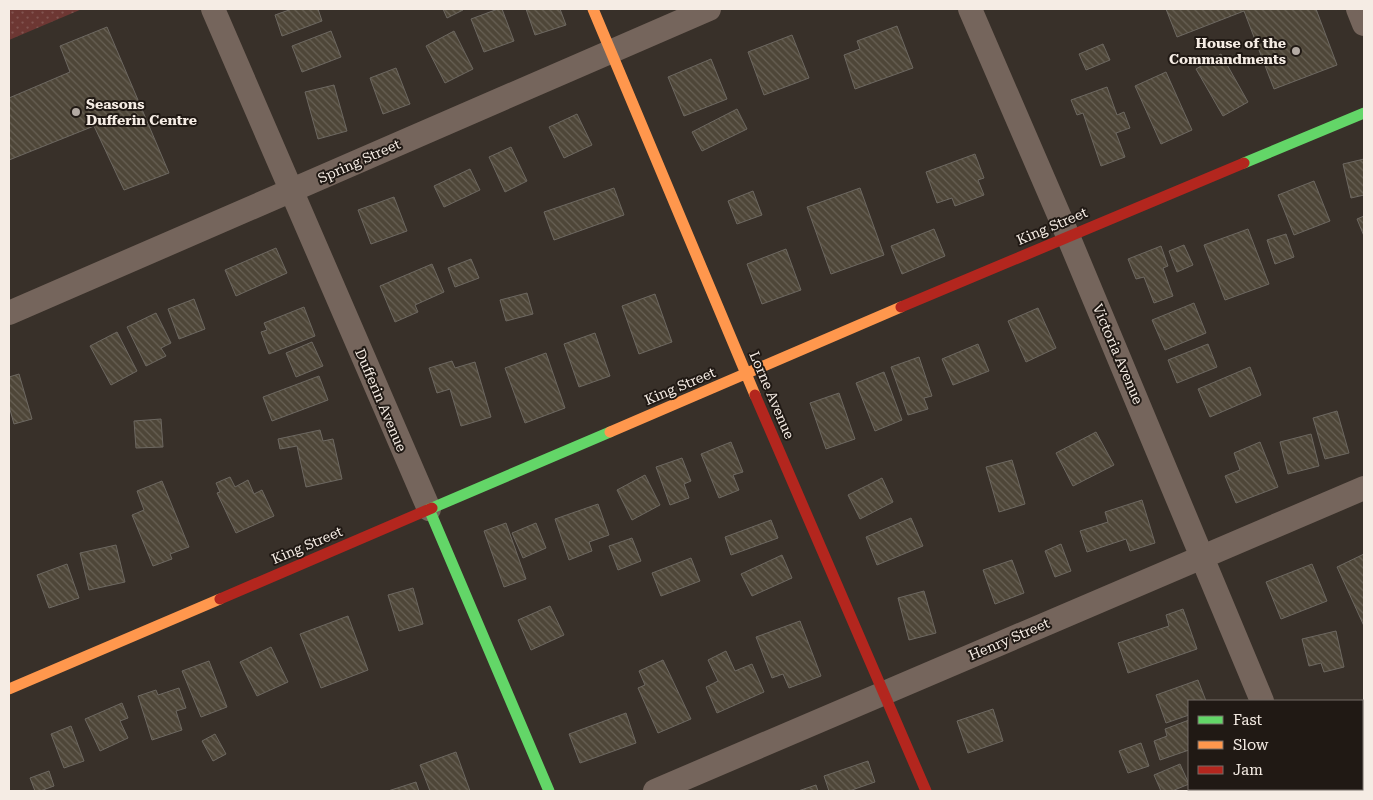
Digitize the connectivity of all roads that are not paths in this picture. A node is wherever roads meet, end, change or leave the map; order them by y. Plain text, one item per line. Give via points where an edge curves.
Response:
1 (213, 9) edge
2 (593, 9) edge
3 (709, 9) edge
4 (970, 9) edge
5 (1358, 9) edge
6 (1364, 24) edge
7 (612, 51) junction
8 (1364, 113) edge
9 (292, 191) junction
10 (1068, 236) junction
11 (9, 313) edge
12 (746, 375) junction
13 (1364, 488) edge
14 (429, 509) junction
15 (1203, 556) junction
16 (9, 689) edge
17 (884, 693) junction
18 (1262, 700) edge
19 (549, 791) edge
20 (655, 791) edge
21 (926, 791) edge

1 - 9 street, Dufferin Avenue
2 - 7 street, Lorne Avenue
3 - 7 street, Spring Street
4 - 10 street, Victoria Avenue
5 - 6 street
7 - 9 street, Spring Street
7 - 12 street, Lorne Avenue
8 - 10 street, King Street
9 - 11 street, Spring Street
9 - 14 street, Dufferin Avenue
10 - 12 street, King Street
10 - 15 street, Victoria Avenue
12 - 14 street, King Street
12 - 17 street, Lorne Avenue
13 - 15 street, Henry Street
14 - 16 street, King Street
14 - 19 street, Dufferin Avenue
15 - 17 street, Henry Street
15 - 18 street, Victoria Avenue
17 - 20 street, Henry Street
17 - 21 street, Lorne Avenue

